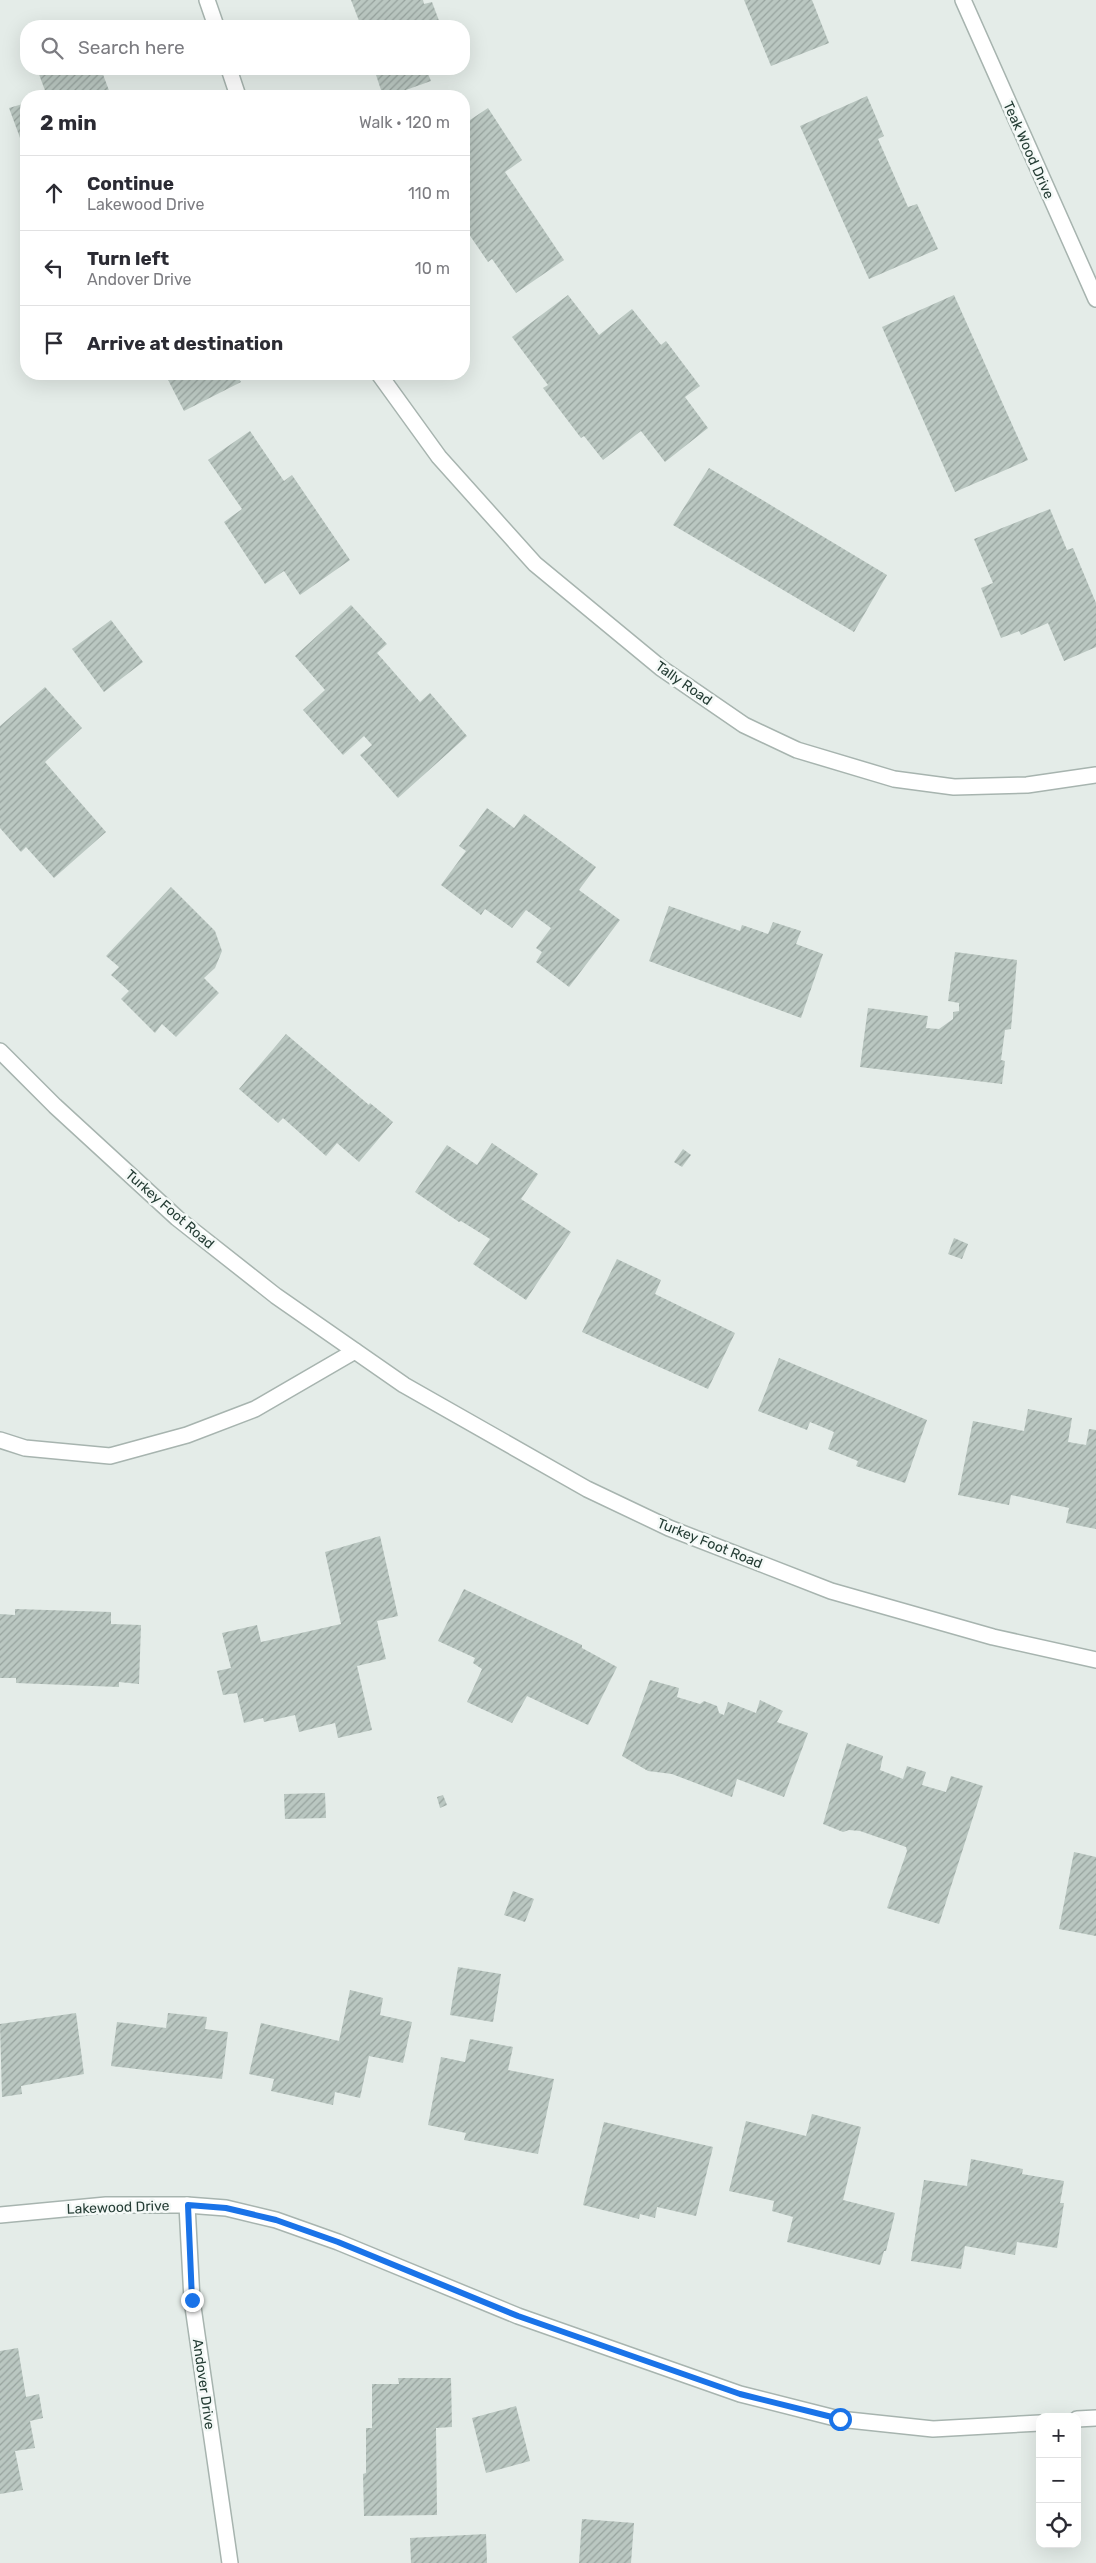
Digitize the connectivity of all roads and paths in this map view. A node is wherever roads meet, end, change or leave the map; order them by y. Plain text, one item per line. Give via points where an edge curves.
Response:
1 (207, 0) edge
2 (962, 0) edge
3 (214, 20) edge
4 (231, 75) edge
5 (236, 90) edge
6 (1096, 299) edge
7 (383, 380) edge
8 (1096, 775) edge
9 (0, 1050) edge
10 (355, 1351) junction
11 (0, 1440) edge
12 (1096, 1660) edge
13 (188, 2205) junction
14 (0, 2215) edge
15 (1096, 2418) edge
16 (1081, 2420) edge
17 (1036, 2422) edge
18 (230, 2563) edge

1 - 3 street
2 - 6 street, Teak Wood Drive
4 - 5 street
7 - 8 street, Tally Road via 439,457 535,564 661,668 744,725 797,750 894,779 954,787 1026,785
9 - 10 street, Turkey Foot Road via 55,1106 177,1218 276,1296
10 - 11 street via 256,1409 188,1435 110,1456 25,1448
10 - 12 street, Turkey Foot Road via 404,1385 579,1484 669,1528 831,1591 993,1637
13 - 14 street, Lakewood Drive via 106,2205
13 - 17 street, Lakewood Drive via 226,2208 276,2220 518,2316 740,2394 840,2419 933,2429
13 - 18 street, Andover Drive via 192,2300
15 - 16 street

